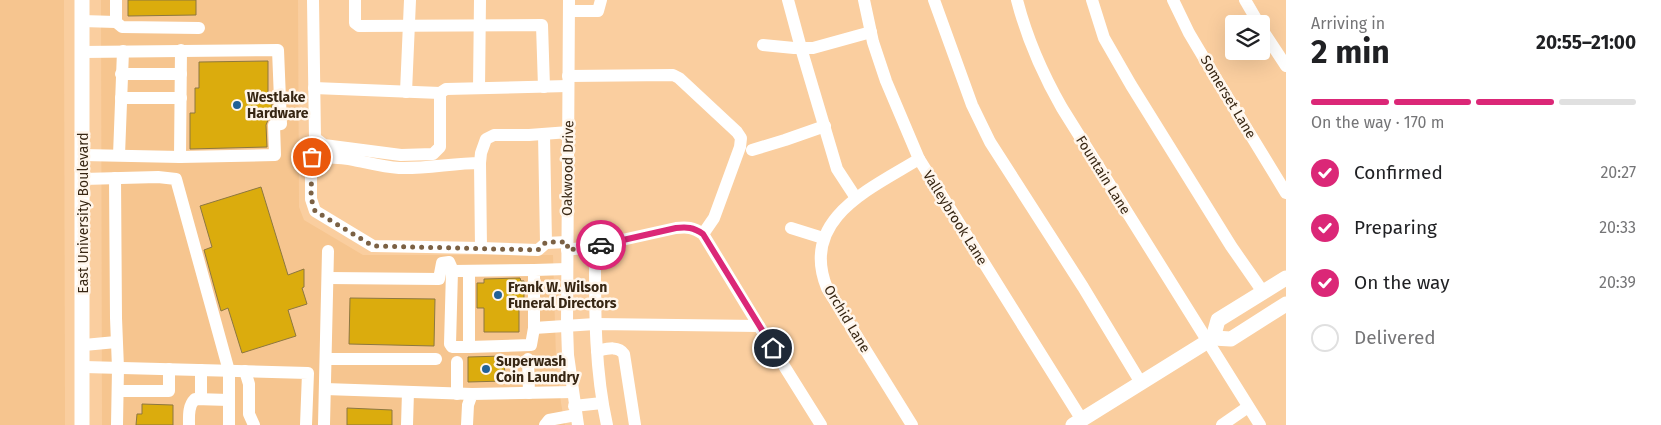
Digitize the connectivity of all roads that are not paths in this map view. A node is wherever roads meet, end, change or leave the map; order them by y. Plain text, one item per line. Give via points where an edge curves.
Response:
1 (82, 0) edge
2 (116, 0) edge
3 (313, 0) edge
4 (355, 0) edge
5 (410, 0) edge
6 (480, 0) edge
7 (601, 0) edge
8 (788, 0) edge
9 (864, 0) edge
10 (934, 0) edge
11 (1017, 0) edge
12 (1092, 0) edge
13 (1173, 0) edge
14 (1245, 0) edge
15 (568, 6) edge
16 (1254, 15) edge
17 (82, 21) junction
18 (116, 22) junction
19 (480, 25) junction
20 (410, 26) junction
21 (199, 28) dead end
22 (871, 32) junction
23 (1270, 42) edge
24 (763, 45) dead end
25 (800, 48) junction
26 (182, 50) junction
27 (122, 51) junction
28 (82, 52) junction
29 (1286, 66) edge
30 (121, 74) junction
31 (181, 74) junction
32 (568, 81) junction
33 (544, 87) junction
34 (314, 88) junction
35 (479, 88) junction
36 (406, 92) junction
37 (440, 93) junction
38 (121, 98) junction
39 (181, 98) junction
40 (825, 126) junction
41 (569, 132) junction
42 (544, 134) junction
43 (752, 150) dead end
44 (83, 155) junction
45 (120, 155) junction
46 (180, 157) junction
47 (919, 159) junction
48 (480, 163) junction
49 (115, 178) junction
50 (83, 179) junction
51 (1286, 193) edge
52 (856, 198) junction
53 (791, 228) dead end
54 (703, 234) junction
55 (824, 238) junction
56 (546, 242) junction
57 (567, 246) junction
58 (595, 246) junction
59 (481, 248) junction
60 (328, 251) dead end
61 (567, 269) junction
62 (534, 270) junction
63 (453, 271) junction
64 (469, 271) junction
65 (328, 278) junction
66 (1286, 278) edge
67 (1263, 292) junction
68 (1286, 304) edge
69 (595, 324) junction
70 (568, 326) junction
71 (759, 326) junction
72 (534, 328) junction
73 (1210, 340) junction
74 (116, 342) junction
75 (84, 345) junction
76 (469, 347) junction
77 (597, 351) junction
78 (529, 352) junction
79 (326, 359) junction
80 (436, 359) dead end
81 (457, 362) dead end
82 (84, 367) junction
83 (118, 368) junction
84 (169, 369) junction
85 (202, 370) junction
86 (229, 371) junction
87 (245, 371) junction
88 (1141, 383) junction
89 (325, 389) junction
90 (118, 391) junction
91 (408, 392) junction
92 (572, 392) junction
93 (529, 393) junction
94 (457, 394) junction
95 (472, 394) junction
96 (201, 399) junction
97 (229, 400) junction
98 (602, 403) junction
99 (1248, 407) junction
100 (576, 416) edge
101 (1078, 422) edge
102 (82, 425) edge
103 (117, 425) edge
104 (189, 425) edge
105 (229, 425) edge
106 (254, 425) edge
107 (306, 425) edge
108 (324, 425) edge
109 (407, 425) edge
110 (467, 425) edge
111 (545, 425) edge
112 (607, 425) edge
113 (635, 425) edge
114 (821, 425) edge
115 (912, 425) edge
116 (1222, 425) edge
117 (1260, 425) edge

1 - 17 main road, East University Boulevard
2 - 18 street
3 - 34 street
4 - 20 street via 356,23 359,26
5 - 20 street
6 - 19 street
7 - 15 street via 598,10
8 - 25 street
9 - 22 street, Valleybrook Lane
10 - 88 street via 972,104 990,142
11 - 73 street, Fountain Lane via 1028,40 1050,87
12 - 67 street via 1104,38 1231,246
13 - 51 street, Somerset Lane via 1198,49
14 - 16 street
15 - 32 street, Oakwood Drive
17 - 18 street
17 - 28 main road, East University Boulevard
18 - 21 street via 122,27
19 - 20 street
19 - 33 street via 542,24
19 - 35 street
20 - 36 street
22 - 25 street via 813,48
22 - 47 street, Valleybrook Lane via 886,81
23 - 29 street
24 - 25 street
25 - 40 street
26 - 27 street
26 - 31 street
26 - 46 street via 278,50 281,124 274,125 275,155
27 - 28 street
27 - 30 street
28 - 44 main road, East University Boulevard
30 - 31 street
30 - 38 street
31 - 39 street
32 - 33 street
32 - 41 street, Oakwood Drive
32 - 54 street via 673,75 737,132 741,138 740,147 714,218
33 - 35 street
34 - 36 street
34 - 37 street via 315,138 324,145 401,155 433,154 440,147
35 - 37 street via 446,89
36 - 37 street
38 - 39 street
38 - 45 street
39 - 46 street
40 - 43 street
40 - 52 street via 837,169
41 - 42 street
41 - 57 street, Oakwood Drive
42 - 48 street via 489,136
42 - 56 street
44 - 45 street
44 - 50 main road, East University Boulevard
45 - 46 street
47 - 52 street, Orchid Lane
47 - 101 street, Valleybrook Lane
48 - 59 street
48 - 59 street via 399,168 344,158 312,157 311,198 315,211 373,246
49 - 50 street
49 - 74 street
49 - 86 street via 176,179
50 - 75 main road, East University Boulevard
52 - 55 street, Orchid Lane via 833,221
53 - 55 street
54 - 58 street via 687,227
54 - 71 street
55 - 115 street, Orchid Lane via 820,266 827,288
56 - 57 street
56 - 59 street via 538,250
57 - 58 street
57 - 61 street, Oakwood Drive
58 - 69 street
60 - 65 street
61 - 62 street
61 - 70 street, Oakwood Drive
62 - 64 street
62 - 72 street
63 - 64 street
63 - 65 street via 449,262 442,263 438,279
63 - 76 street via 450,344 452,347
64 - 76 street
65 - 79 street
66 - 67 main road
67 - 73 main road via 1218,320
68 - 73 main road via 1231,338
69 - 70 street
69 - 71 street
69 - 77 street
70 - 72 street
70 - 92 street, Oakwood Drive
71 - 114 street
72 - 78 street
73 - 88 main road
73 - 99 street, Fountain Lane
74 - 75 street
74 - 83 street
75 - 82 main road, East University Boulevard
76 - 78 street
77 - 98 street
77 - 113 street via 616,348 624,354
78 - 93 street
79 - 80 street
79 - 89 street
81 - 94 street
82 - 83 street
82 - 102 main road, East University Boulevard
83 - 84 street
83 - 90 street
84 - 85 street
84 - 90 street via 169,391
85 - 86 street
85 - 96 street
86 - 87 street
86 - 97 street
87 - 106 street via 249,384 249,414
87 - 107 street via 308,373
88 - 101 main road
89 - 91 street
89 - 108 street
90 - 103 street
91 - 94 street
91 - 109 street
92 - 93 street
92 - 100 street, Oakwood Drive
93 - 95 street
94 - 95 street
95 - 110 street
96 - 97 street
96 - 104 street via 192,402
97 - 105 street
98 - 100 street
98 - 112 street
99 - 116 street
99 - 117 street, Fountain Lane
100 - 111 street via 549,420

